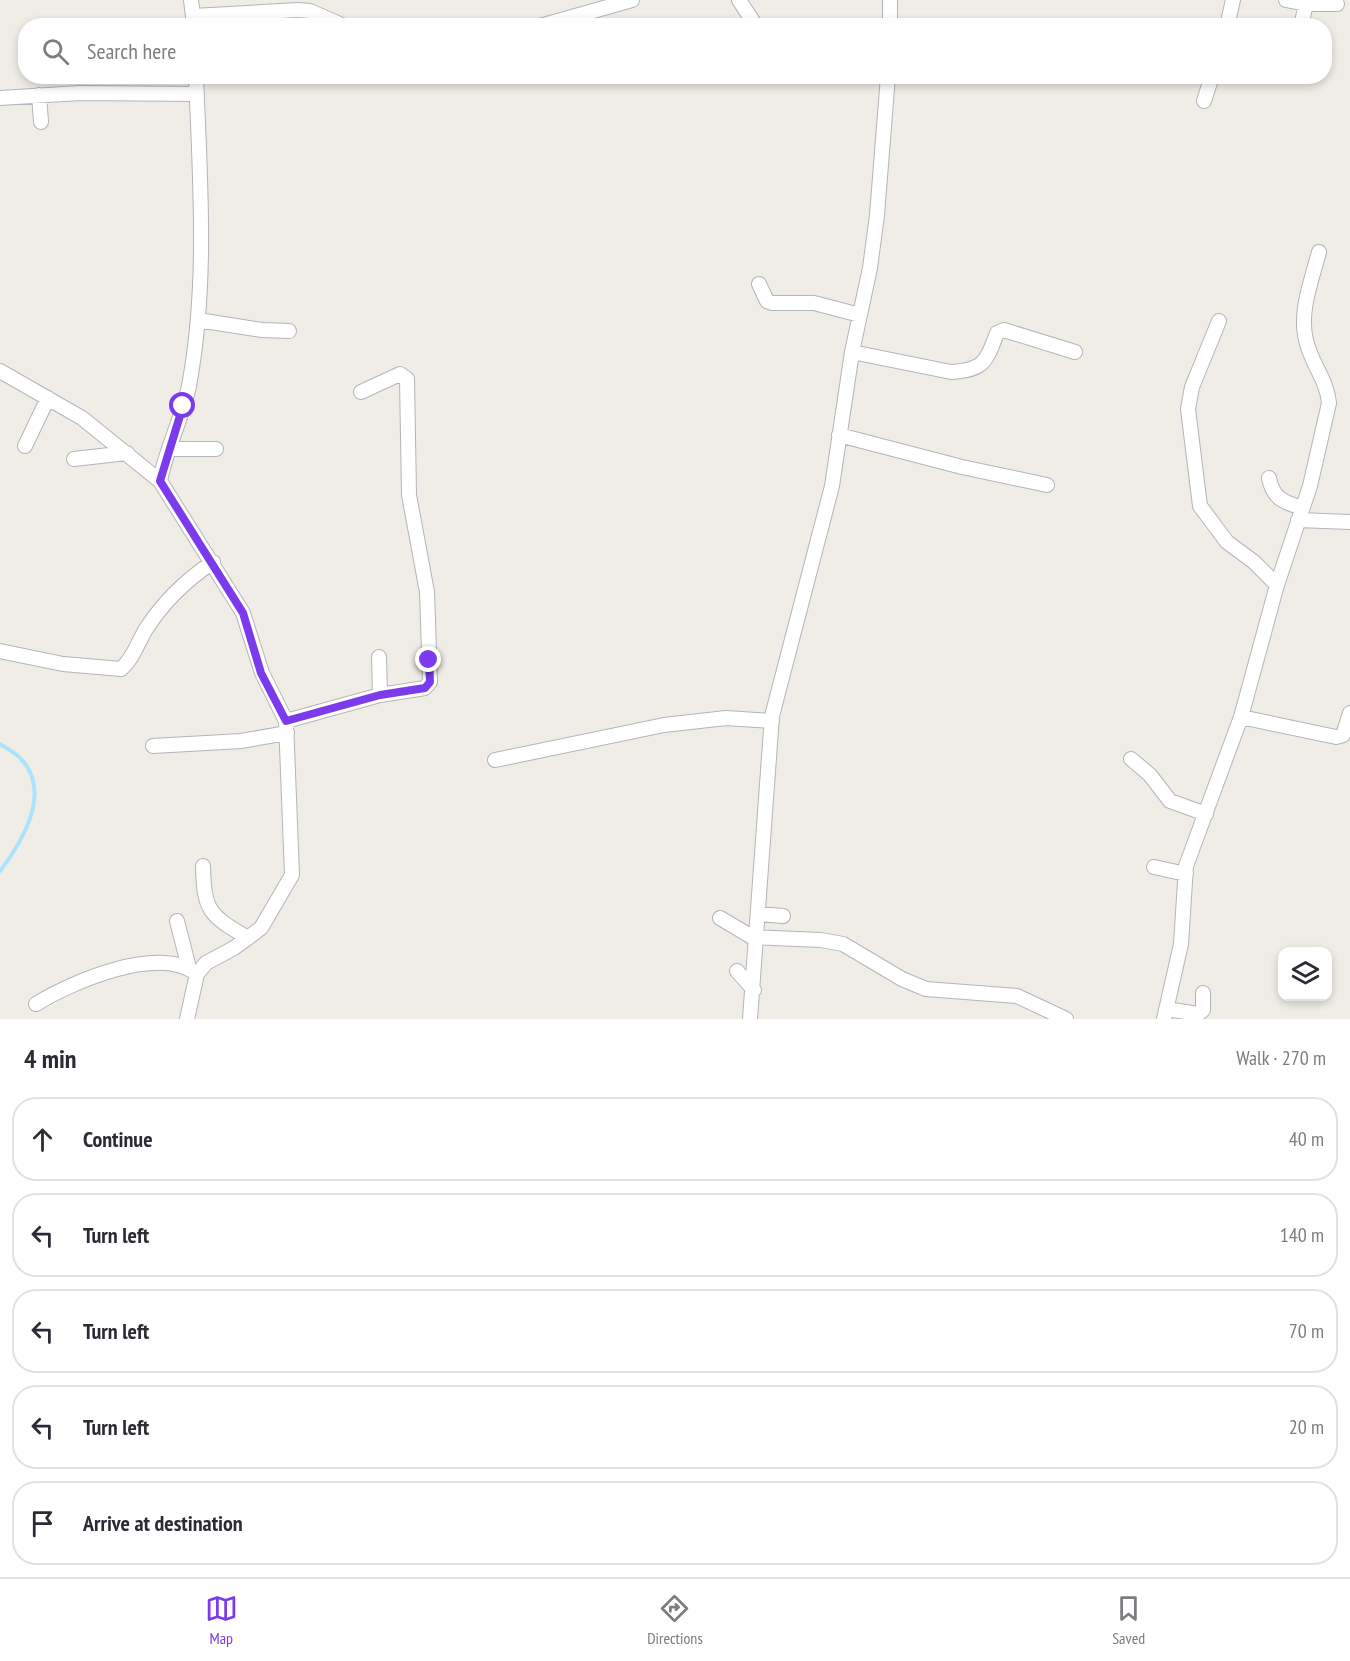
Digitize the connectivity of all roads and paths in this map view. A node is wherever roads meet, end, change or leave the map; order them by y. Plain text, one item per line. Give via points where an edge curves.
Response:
1 (190, 0) edge
2 (632, 0) edge
3 (739, 0) edge
4 (890, 0) edge
5 (1233, 0) edge
6 (1286, 0) edge
7 (1306, 4) junction
8 (1337, 4) dead end
9 (594, 5) edge
10 (309, 6) edge
11 (193, 18) edge
12 (217, 18) edge
13 (330, 18) edge
14 (561, 18) edge
15 (751, 18) edge
16 (890, 18) edge
17 (1229, 18) edge
18 (1303, 18) edge
19 (196, 84) edge
20 (887, 84) edge
21 (1209, 84) edge
22 (197, 94) junction
23 (39, 95) junction
24 (0, 98) edge
25 (1204, 101) dead end
26 (41, 122) dead end
27 (1319, 252) dead end
28 (759, 284) dead end
29 (860, 315) junction
30 (198, 320) junction
31 (1219, 321) dead end
32 (290, 331) dead end
33 (852, 352) junction
34 (1075, 352) dead end
35 (0, 371) edge
36 (361, 392) dead end
37 (48, 398) junction
38 (839, 435) junction
39 (25, 446) dead end
40 (169, 449) junction
41 (216, 449) dead end
42 (127, 453) junction
43 (74, 459) dead end
44 (1269, 478) dead end
45 (160, 481) junction
46 (1047, 485) dead end
47 (1300, 514) junction
48 (1350, 522) edge
49 (213, 562) junction
50 (1277, 585) junction
51 (0, 651) edge
52 (379, 657) dead end
53 (380, 695) junction
54 (1350, 713) edge
55 (1241, 717) junction
56 (772, 721) junction
57 (287, 727) junction
58 (153, 746) dead end
59 (1131, 759) dead end
60 (495, 760) dead end
61 (1206, 814) junction
62 (204, 866) dead end
63 (1154, 867) dead end
64 (1186, 874) junction
65 (760, 914) junction
66 (783, 915) dead end
67 (720, 918) dead end
68 (177, 921) dead end
69 (248, 938) junction
70 (758, 938) junction
71 (193, 971) junction
72 (737, 971) dead end
73 (754, 990) junction
74 (1203, 993) dead end
75 (36, 1004) dead end
76 (1165, 1014) edge
77 (187, 1019) edge
78 (750, 1019) edge
79 (1066, 1019) edge

1 - 11 street
2 - 9 street
3 - 15 street
4 - 16 street
5 - 17 street
6 - 7 street
7 - 8 street
7 - 18 street
9 - 14 street
10 - 12 street
10 - 13 street
19 - 22 street
20 - 29 street via 877,215
21 - 25 street
22 - 23 street
22 - 30 street via 202,248
23 - 24 street
23 - 26 street
27 - 47 street via 1303,321 1307,347 1328,391 1329,403
28 - 29 street via 772,303 814,303
29 - 33 street
30 - 32 street
30 - 40 street via 188,387
31 - 50 street via 1192,387 1188,409 1200,506 1227,542
33 - 34 street via 961,371 983,364 997,333 1004,330
33 - 38 street
35 - 37 street
36 - 53 street via 400,374 407,379 409,495 427,592 430,682 425,688
37 - 39 street
37 - 42 street via 82,418
38 - 46 street
38 - 56 street via 832,486
40 - 41 street
40 - 45 street
42 - 43 street
42 - 45 street
44 - 47 street via 1274,496
45 - 49 street
47 - 48 street
47 - 50 street
49 - 51 street via 175,592 121,669 63,664
49 - 57 street via 246,620 261,673
50 - 55 street
52 - 53 street
53 - 57 street
54 - 55 street via 1343,735 1336,737
55 - 61 street
56 - 60 street via 726,718 664,725
56 - 65 street
57 - 58 street via 241,741
57 - 69 street via 292,874 261,928
59 - 61 street via 1150,775 1170,801
61 - 64 street
62 - 69 street via 204,897 211,911 220,922
63 - 64 street
64 - 76 street via 1181,944
65 - 66 street
65 - 70 street
67 - 70 street
68 - 71 street
69 - 71 street
70 - 73 street
70 - 79 street via 833,942 854,949 914,985 1017,996
71 - 75 street via 174,964 147,963 62,988
71 - 77 street
72 - 73 street
73 - 78 street
74 - 76 street via 1203,1010 1198,1014

